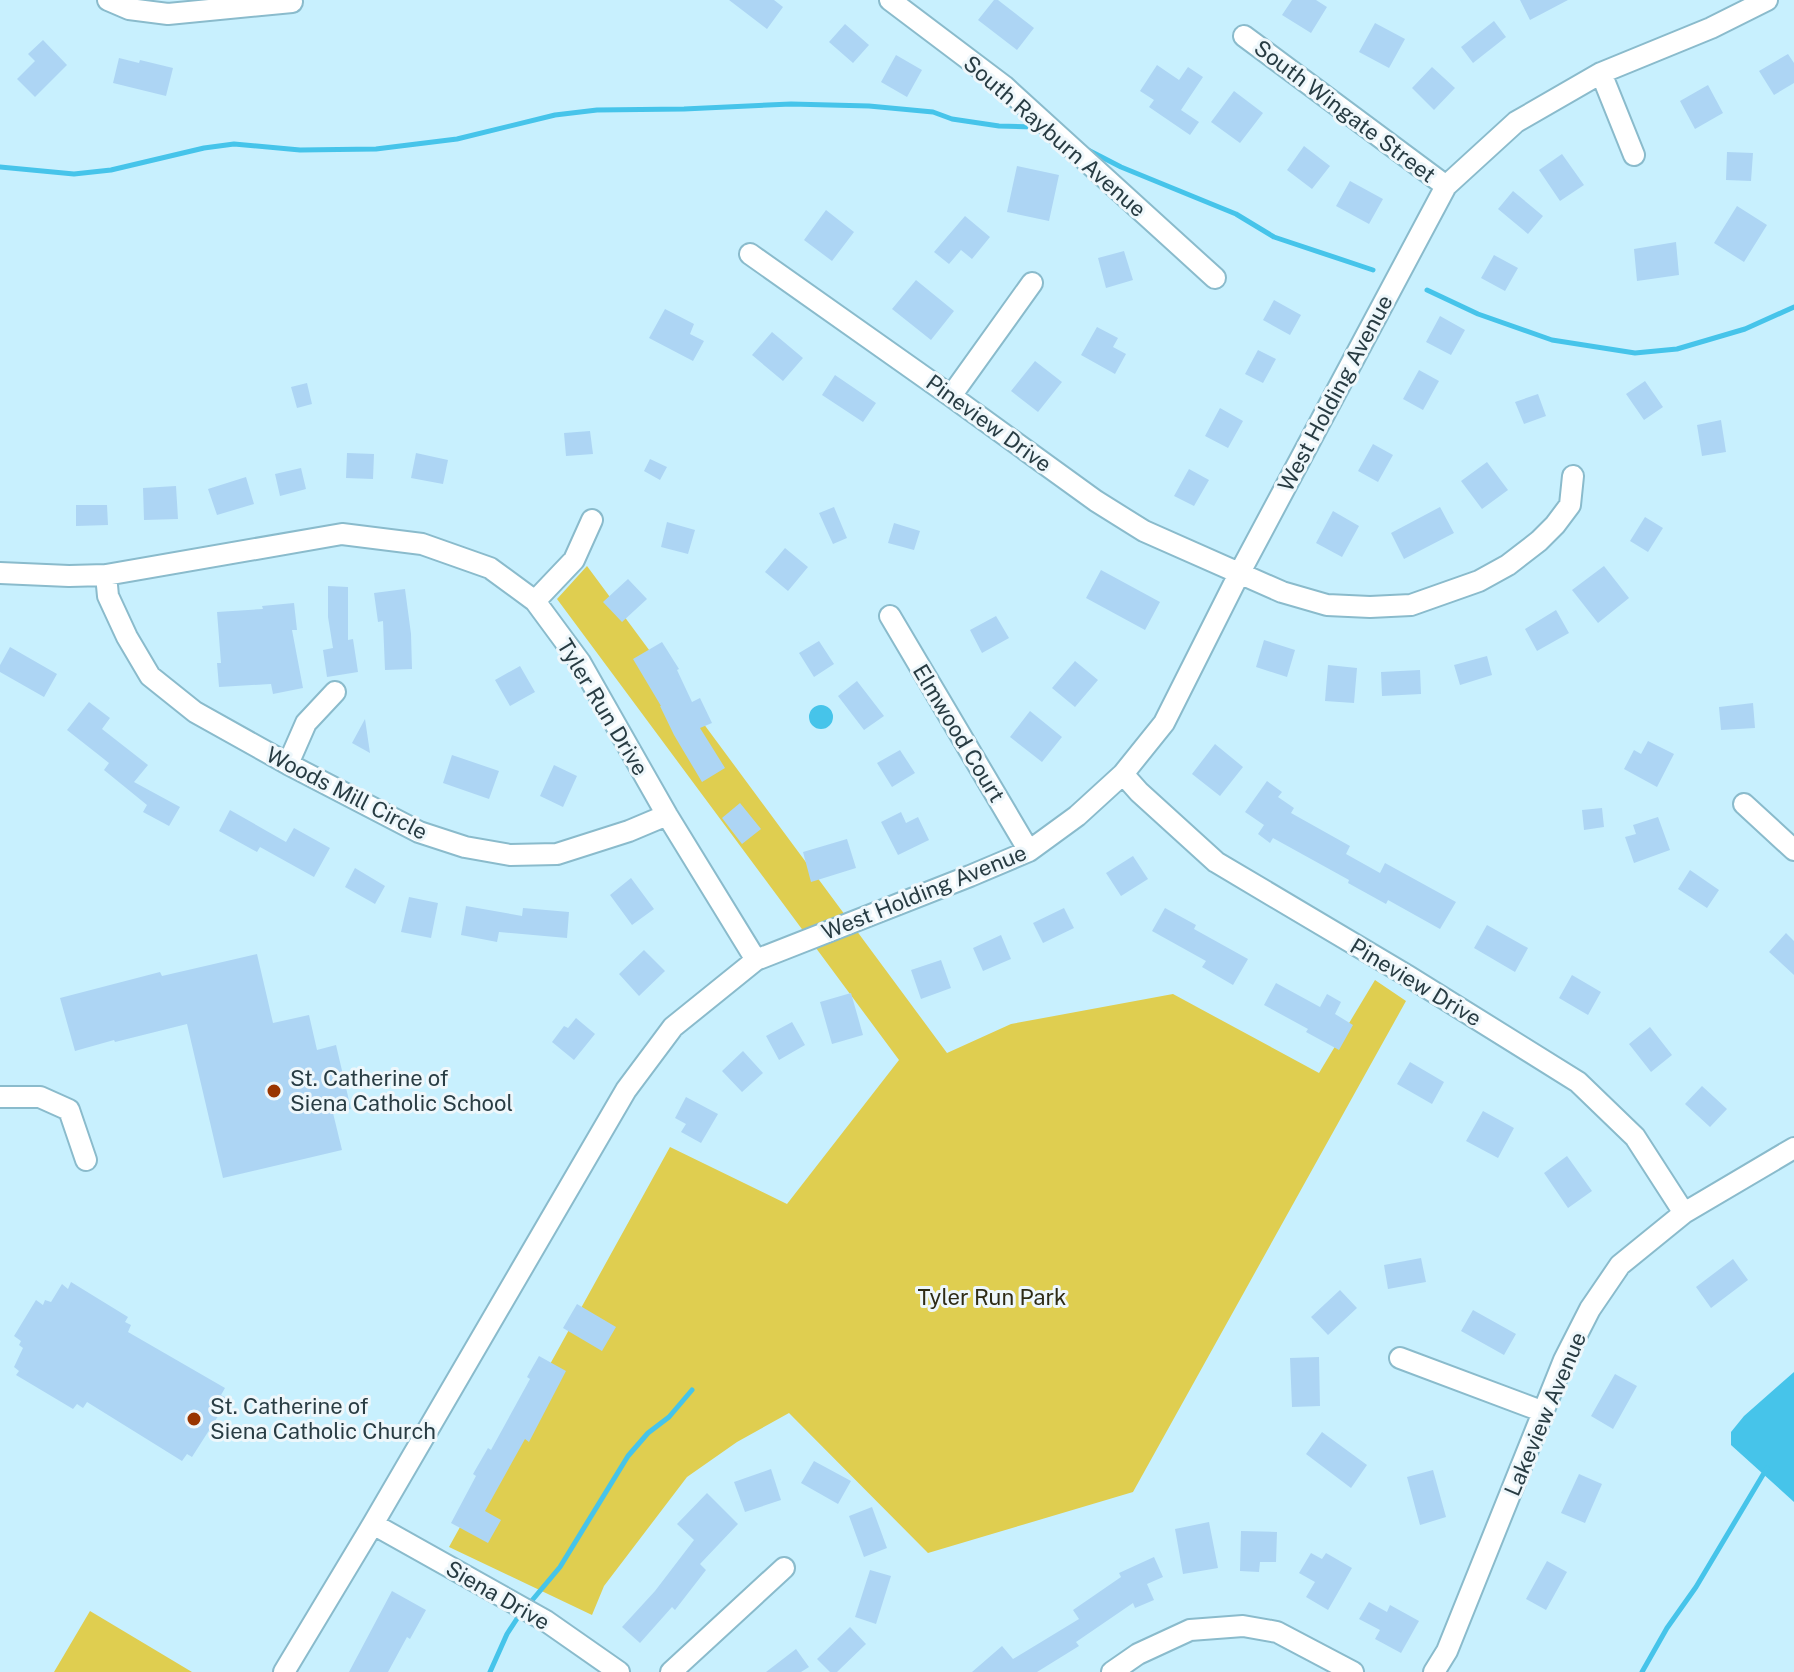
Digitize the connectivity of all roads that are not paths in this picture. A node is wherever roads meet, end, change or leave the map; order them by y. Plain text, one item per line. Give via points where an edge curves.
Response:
1 (108, 0) edge
2 (890, 0) edge
3 (1767, 0) edge
4 (292, 2) edge
5 (1244, 36) dead end
6 (1601, 73) junction
7 (1634, 155) dead end
8 (1446, 186) junction
9 (750, 254) dead end
10 (1215, 278) dead end
11 (1032, 283) dead end
12 (951, 396) junction
13 (1573, 476) dead end
14 (592, 520) dead end
15 (0, 573) edge
16 (1239, 574) junction
17 (106, 575) junction
18 (535, 601) junction
19 (890, 616) dead end
20 (335, 692) dead end
21 (288, 764) junction
22 (1123, 774) junction
23 (1744, 804) dead end
24 (667, 815) junction
25 (1794, 850) edge
26 (1029, 851) junction
27 (756, 960) junction
28 (0, 1097) edge
29 (1794, 1148) edge
30 (86, 1160) dead end
31 (1684, 1213) junction
32 (1400, 1358) dead end
33 (1544, 1412) junction
34 (373, 1524) junction
35 (784, 1568) dead end
36 (284, 1672) edge
37 (619, 1672) edge
38 (671, 1672) edge
39 (1112, 1672) edge
40 (1353, 1672) edge
41 (1434, 1672) edge

1 - 4 street via 168,14
2 - 10 street, South Rayburn Avenue via 1004,86
3 - 6 street, West Holding Avenue
5 - 8 street, South Wingate Street
6 - 7 street
6 - 8 street, West Holding Avenue via 1516,122
8 - 16 street, West Holding Avenue
9 - 12 street, Pineview Drive
11 - 12 street
12 - 16 street, Pineview Drive via 1144,531
13 - 16 street, Pineview Drive via 1570,505 1539,541 1479,581 1411,605 1327,605
14 - 18 street via 574,560
15 - 17 street, Tyler Run Drive
16 - 22 street, West Holding Avenue via 1164,723
17 - 18 street, Tyler Run Drive via 342,534 422,544 463,558 490,568
17 - 21 street, Woods Mill Circle via 108,596 150,676 195,712
18 - 24 street, Tyler Run Drive via 580,662
19 - 26 street, Elmwood Court
20 - 21 street via 306,723
21 - 24 street, Woods Mill Circle via 419,832 510,855 557,854
22 - 26 street, West Holding Avenue
22 - 31 street, Pineview Drive via 1216,862 1578,1082 1635,1137
23 - 25 street
24 - 27 street, Tyler Run Drive
26 - 27 street, West Holding Avenue
27 - 34 street, West Holding Avenue via 673,1027 626,1090
28 - 30 street via 40,1097 69,1110
29 - 31 street, Lakeview Avenue
31 - 33 street, Lakeview Avenue via 1620,1265 1570,1347
32 - 33 street
33 - 41 street, Lakeview Avenue
34 - 36 street, West Holding Avenue
34 - 37 street, Siena Drive via 546,1621
35 - 38 street
39 - 40 street via 1190,1630 1243,1626 1277,1632

